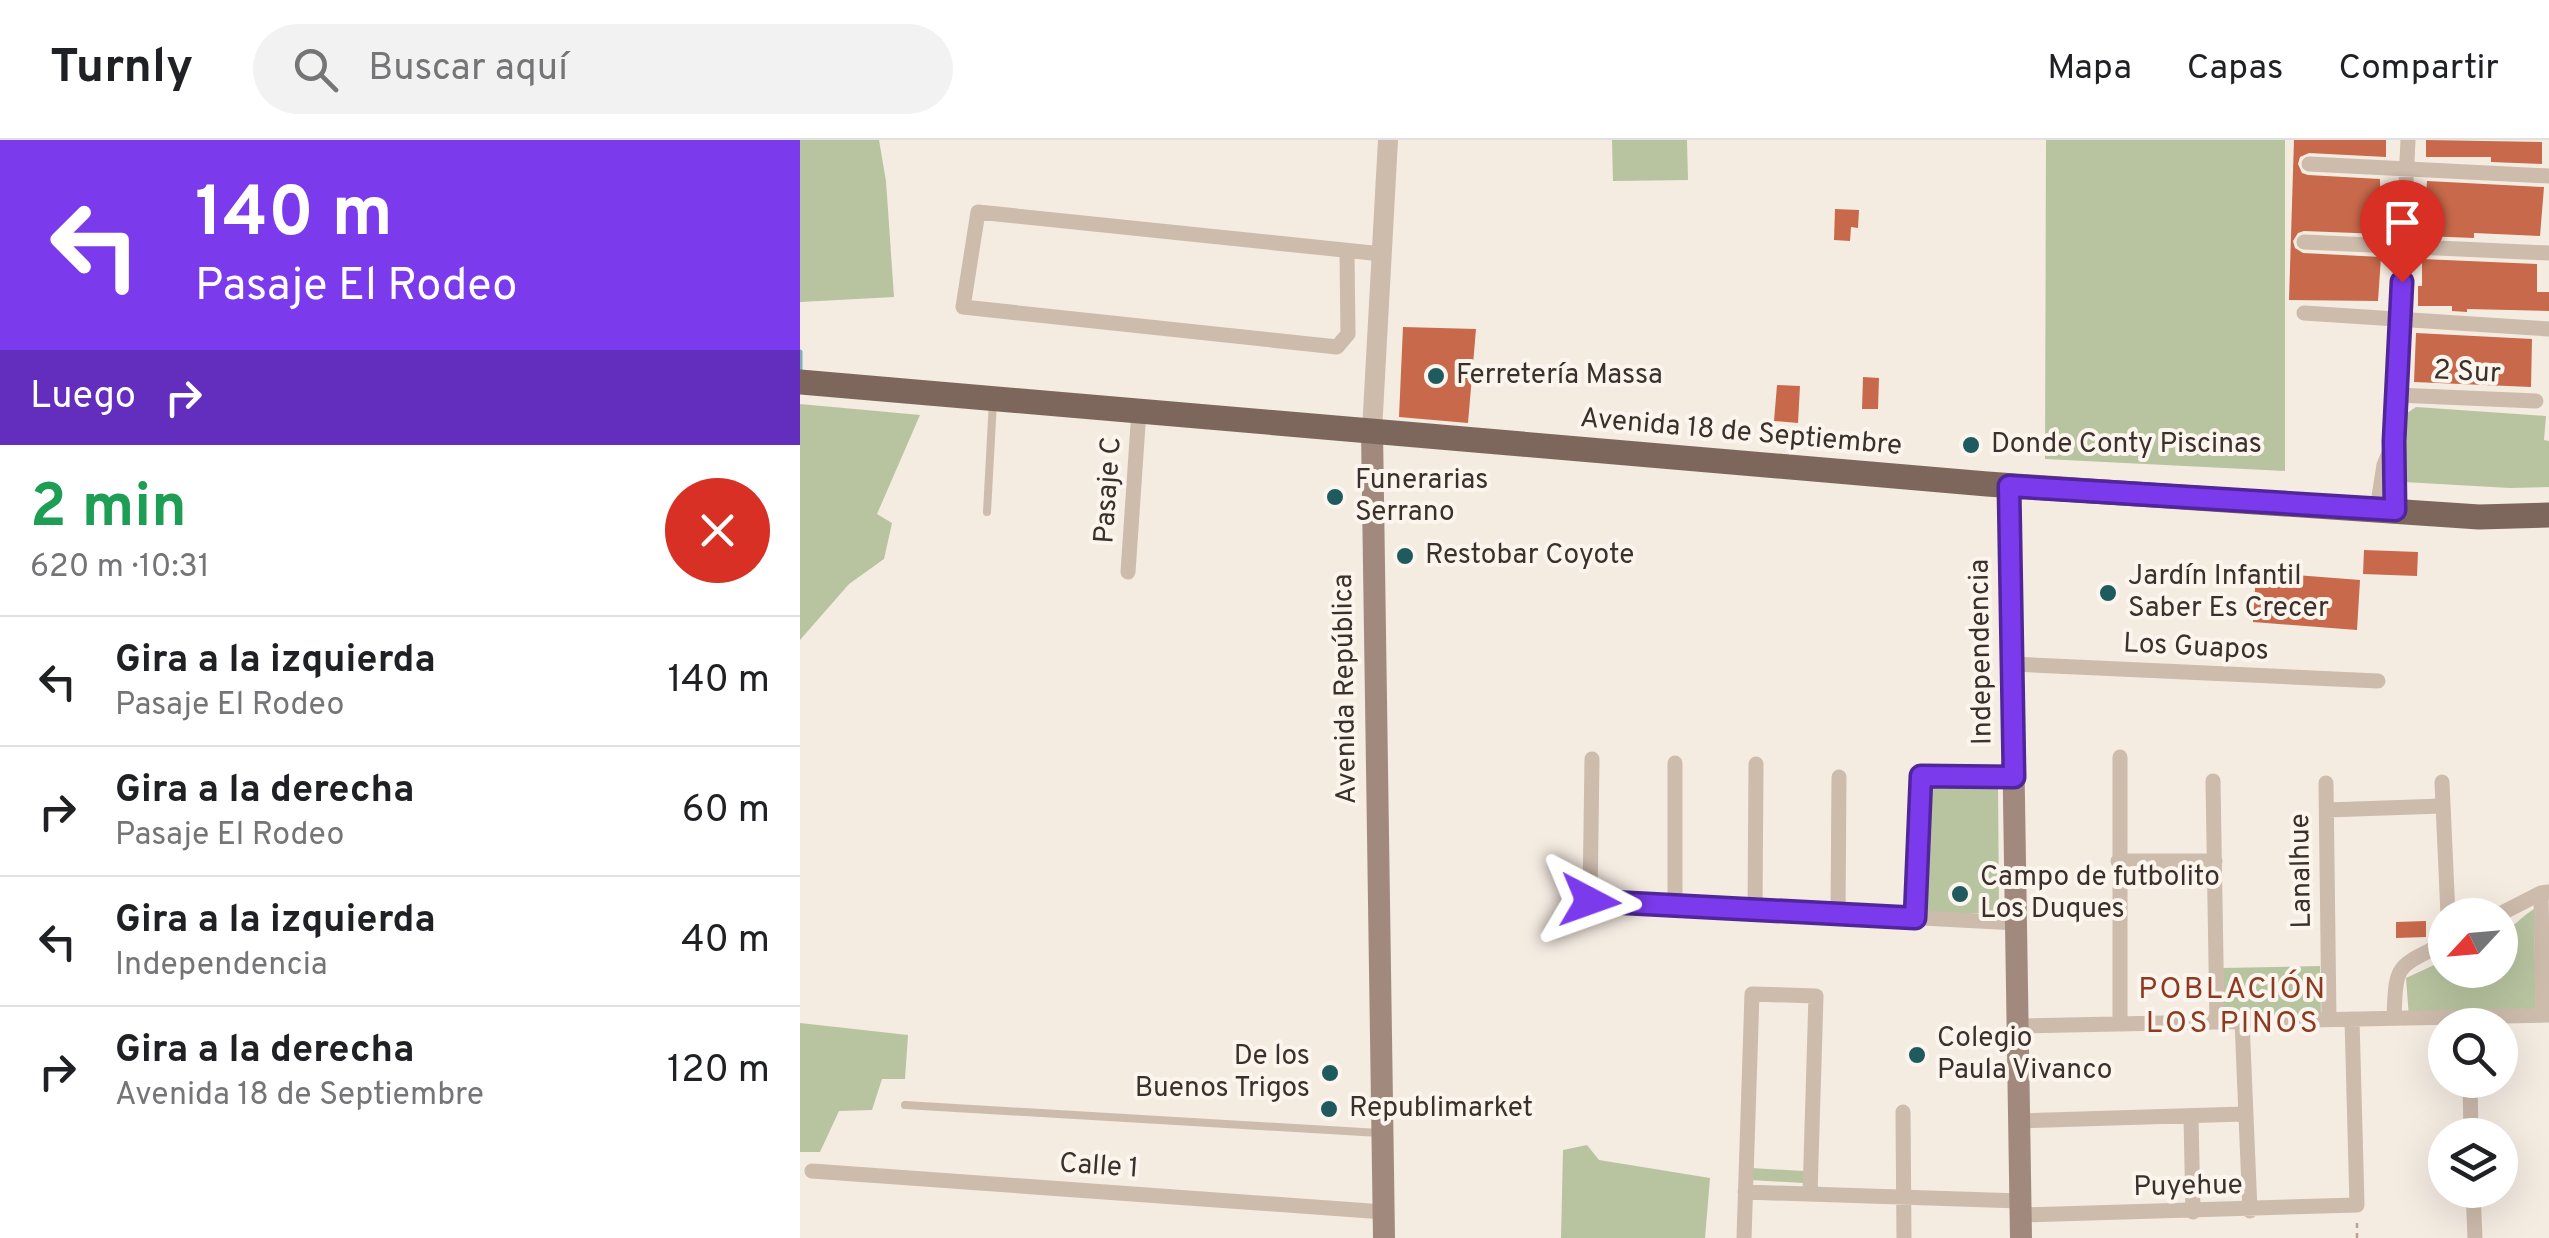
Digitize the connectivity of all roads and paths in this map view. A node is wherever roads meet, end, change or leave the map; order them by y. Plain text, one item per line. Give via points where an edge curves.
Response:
1 (1388, 140) edge
2 (2408, 140) edge
3 (2309, 164) dead end
4 (2407, 170) junction
5 (2549, 176) edge
6 (2304, 242) dead end
7 (2404, 244) junction
8 (1347, 253) junction
9 (2549, 253) edge
10 (1382, 254) junction
11 (2304, 313) dead end
12 (2400, 320) junction
13 (2549, 330) edge
14 (800, 382) edge
15 (2396, 395) junction
16 (993, 398) junction
17 (2536, 401) dead end
18 (1140, 410) junction
19 (1372, 431) junction
20 (2009, 486) junction
21 (2386, 510) junction
22 (987, 512) dead end
23 (2549, 515) edge
24 (1128, 572) dead end
25 (2012, 664) junction
26 (2378, 681) dead end
27 (2120, 757) dead end
28 (1592, 759) dead end
29 (1675, 763) dead end
30 (1756, 764) dead end
31 (1839, 777) dead end
32 (2014, 777) junction
33 (2213, 782) dead end
34 (2326, 782) dead end
35 (2442, 782) dead end
36 (2442, 806) junction
37 (2327, 810) junction
38 (2118, 861) junction
39 (2216, 861) junction
40 (2545, 892) edge
41 (2447, 898) edge
42 (1570, 899) dead end
43 (1590, 901) junction
44 (2518, 905) edge
45 (1675, 906) junction
46 (1755, 911) junction
47 (1838, 914) junction
48 (1915, 918) junction
49 (2016, 923) junction
50 (2428, 952) edge
51 (2546, 1015) edge
52 (2518, 1017) edge
53 (2394, 1018) junction
54 (2352, 1019) junction
55 (2428, 1019) edge
56 (2328, 1020) junction
57 (2242, 1021) junction
58 (2217, 1022) junction
59 (2120, 1024) junction
60 (2017, 1026) junction
61 (904, 1105) dead end
62 (1903, 1112) dead end
63 (2244, 1114) junction
64 (2191, 1116) junction
65 (2019, 1121) junction
66 (1382, 1133) junction
67 (806, 1171) edge
68 (1745, 1192) junction
69 (1810, 1194) junction
70 (1906, 1197) junction
71 (2473, 1208) edge
72 (2250, 1211) junction
73 (1384, 1212) junction
74 (2193, 1212) junction
75 (2020, 1218) edge
76 (1384, 1238) edge
77 (1744, 1238) edge
78 (1904, 1238) edge
79 (2474, 1238) edge

1 - 10 street, Avenida República
2 - 4 street
3 - 4 street
4 - 5 street
4 - 7 street
6 - 7 street
7 - 9 street
7 - 12 street
8 - 8 street via 1350,322 1336,347 964,307 978,212
8 - 10 street
10 - 19 street, Avenida República
11 - 12 street
12 - 13 street
12 - 15 street
14 - 16 main road, Avenida 18 de Septiembre
15 - 17 street, 2 Sur
15 - 21 street
16 - 18 main road, Avenida 18 de Septiembre
16 - 22 lane
18 - 19 main road, Avenida 18 de Septiembre
18 - 24 street, Pasaje C
19 - 20 main road, Avenida 18 de Septiembre
19 - 66 main road, Avenida República
20 - 21 main road, Avenida 18 de Septiembre
20 - 25 main road, Independencia
21 - 23 main road, Avenida 18 de Septiembre
25 - 26 street, Los Guapos
25 - 32 main road, Independencia
27 - 38 street
28 - 43 street
29 - 45 street
30 - 46 street
31 - 47 street
32 - 48 street via 1921,776
32 - 49 main road, Independencia
33 - 39 street
34 - 37 street, Lanalhue
35 - 36 street
36 - 37 street
36 - 41 street
37 - 56 street, Lanalhue
38 - 39 street
38 - 59 street
39 - 58 street
40 - 44 street
40 - 51 street
42 - 43 street
43 - 45 street
45 - 46 street
46 - 47 street
47 - 48 street
48 - 49 street
49 - 60 main road, Independencia
50 - 53 street via 2397,972
51 - 52 street
53 - 54 street
53 - 55 street
54 - 56 street
54 - 72 street, Puyehue via 2357,1205
56 - 57 street
57 - 58 street
57 - 63 street
58 - 59 street
59 - 60 street
60 - 65 main road, Independencia
61 - 66 lane
62 - 70 street
63 - 64 street
63 - 72 street
64 - 65 street
64 - 74 street
65 - 75 main road, Independencia
66 - 73 main road, Avenida República
67 - 73 street, Calle 1
68 - 69 street, Puyehue
68 - 69 street via 1752,994 1816,996
68 - 77 street
69 - 70 street, Puyehue
70 - 75 street, Puyehue
70 - 78 street
71 - 79 street
72 - 74 street, Puyehue
73 - 76 main road, Avenida República
74 - 75 street, Puyehue

